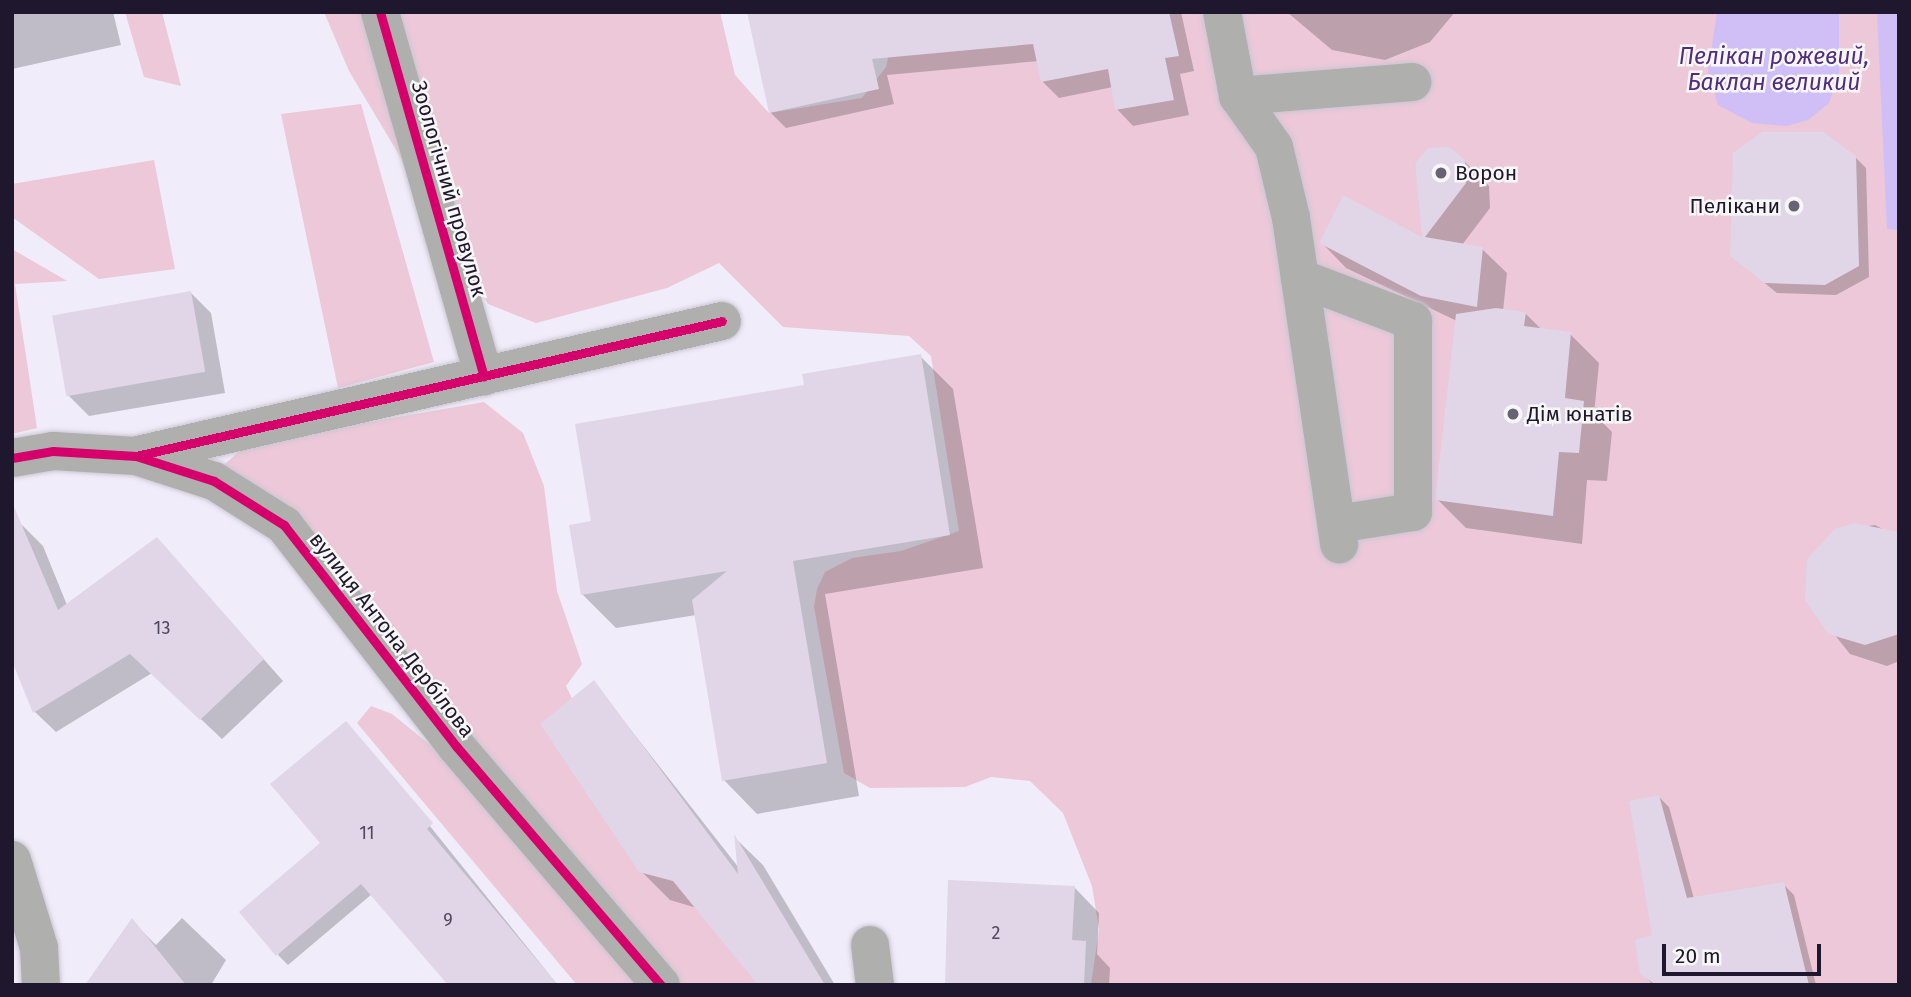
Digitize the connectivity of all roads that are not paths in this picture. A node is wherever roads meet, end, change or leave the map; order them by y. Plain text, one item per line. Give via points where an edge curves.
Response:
1 (380, 12) edge
2 (1222, 12) edge
3 (1412, 82) dead end
4 (1238, 96) junction
5 (1300, 278) junction
6 (722, 321) dead end
7 (484, 376) junction
8 (136, 456) junction
9 (12, 458) edge
10 (12, 860) edge
11 (870, 944) dead end
12 (41, 985) edge
13 (662, 985) edge
14 (875, 985) edge

1 - 7 street, Зоологічний провулок
2 - 4 street
3 - 4 street
4 - 5 street via 1274,147
5 - 5 street via 1338,534 1413,512 1413,321
6 - 7 street
7 - 8 street
8 - 9 street, вулиця Антона Дербілова via 53,452
8 - 13 street, вулиця Антона Дербілова via 214,481 284,525 456,746
10 - 12 street via 39,948
11 - 14 street

